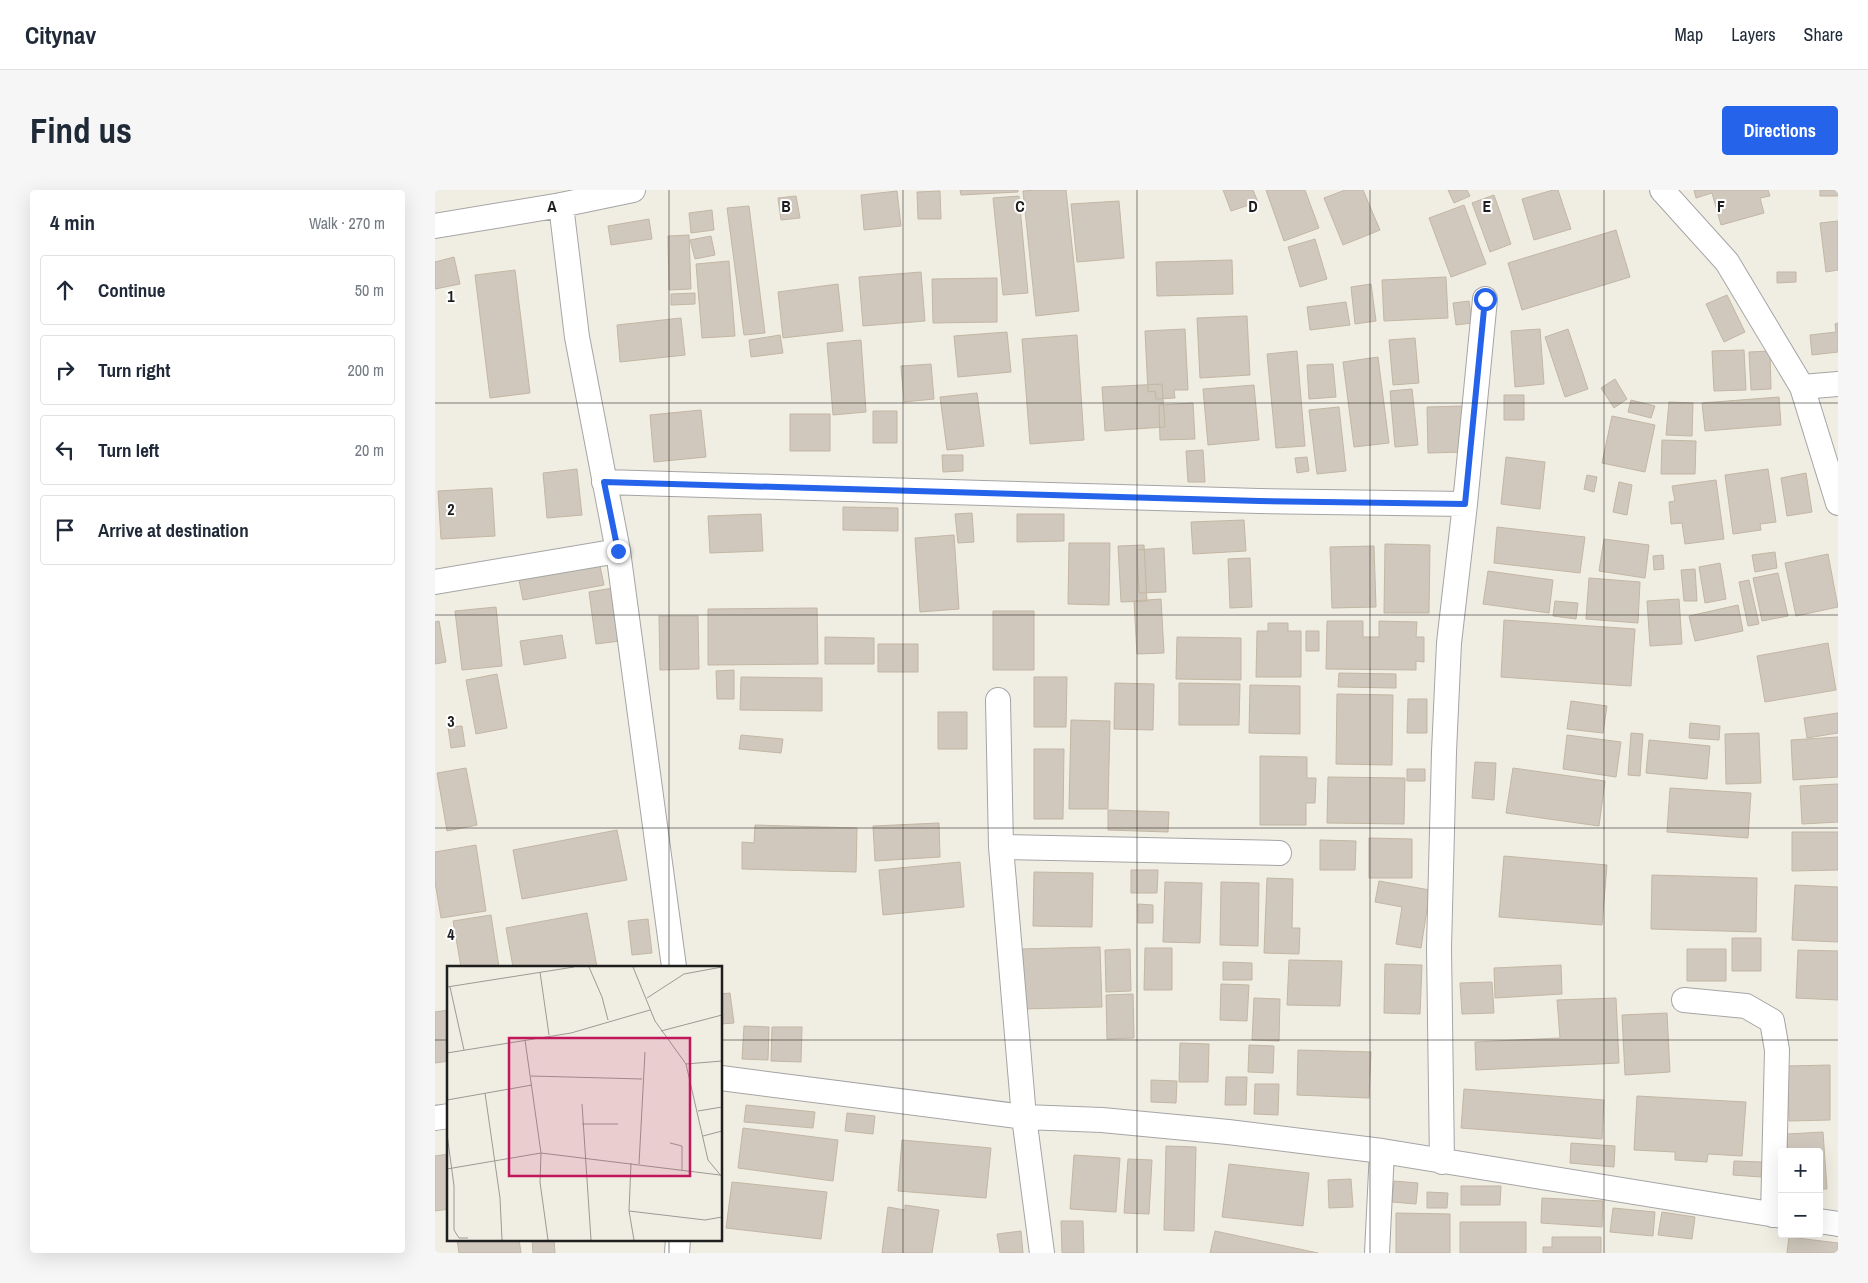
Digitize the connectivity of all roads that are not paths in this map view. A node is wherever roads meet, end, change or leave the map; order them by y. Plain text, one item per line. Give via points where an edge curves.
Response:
1 (633, 190) edge
2 (1662, 190) edge
3 (561, 205) junction
4 (435, 226) edge
5 (1485, 299) dead end
6 (1838, 384) edge
7 (1802, 386) junction
8 (604, 482) junction
9 (1838, 503) edge
10 (1465, 504) junction
11 (618, 551) junction
12 (435, 582) edge
13 (998, 700) dead end
14 (1001, 847) junction
15 (1279, 854) dead end
16 (674, 966) edge
17 (1684, 1000) dead end
18 (723, 1078) edge
19 (1025, 1117) junction
20 (1382, 1151) junction
21 (1441, 1162) junction
22 (1777, 1215) edge
23 (1823, 1222) edge
24 (1838, 1224) edge
25 (678, 1240) edge
26 (677, 1253) edge
27 (1042, 1253) edge
28 (1377, 1253) edge

1 - 3 street
2 - 7 street via 1727,262
3 - 4 street
3 - 8 street via 577,337
5 - 10 street
6 - 7 street
7 - 9 street
8 - 10 street via 1249,501
8 - 11 street
10 - 21 street via 1449,643 1444,752 1439,948
11 - 12 street
11 - 16 street
13 - 14 street
14 - 15 street
14 - 19 street
17 - 22 street via 1747,1006 1772,1022 1777,1050
18 - 19 street
19 - 20 street via 1111,1120
19 - 27 street
20 - 21 street
20 - 28 street
21 - 22 street
23 - 24 street
25 - 26 street

